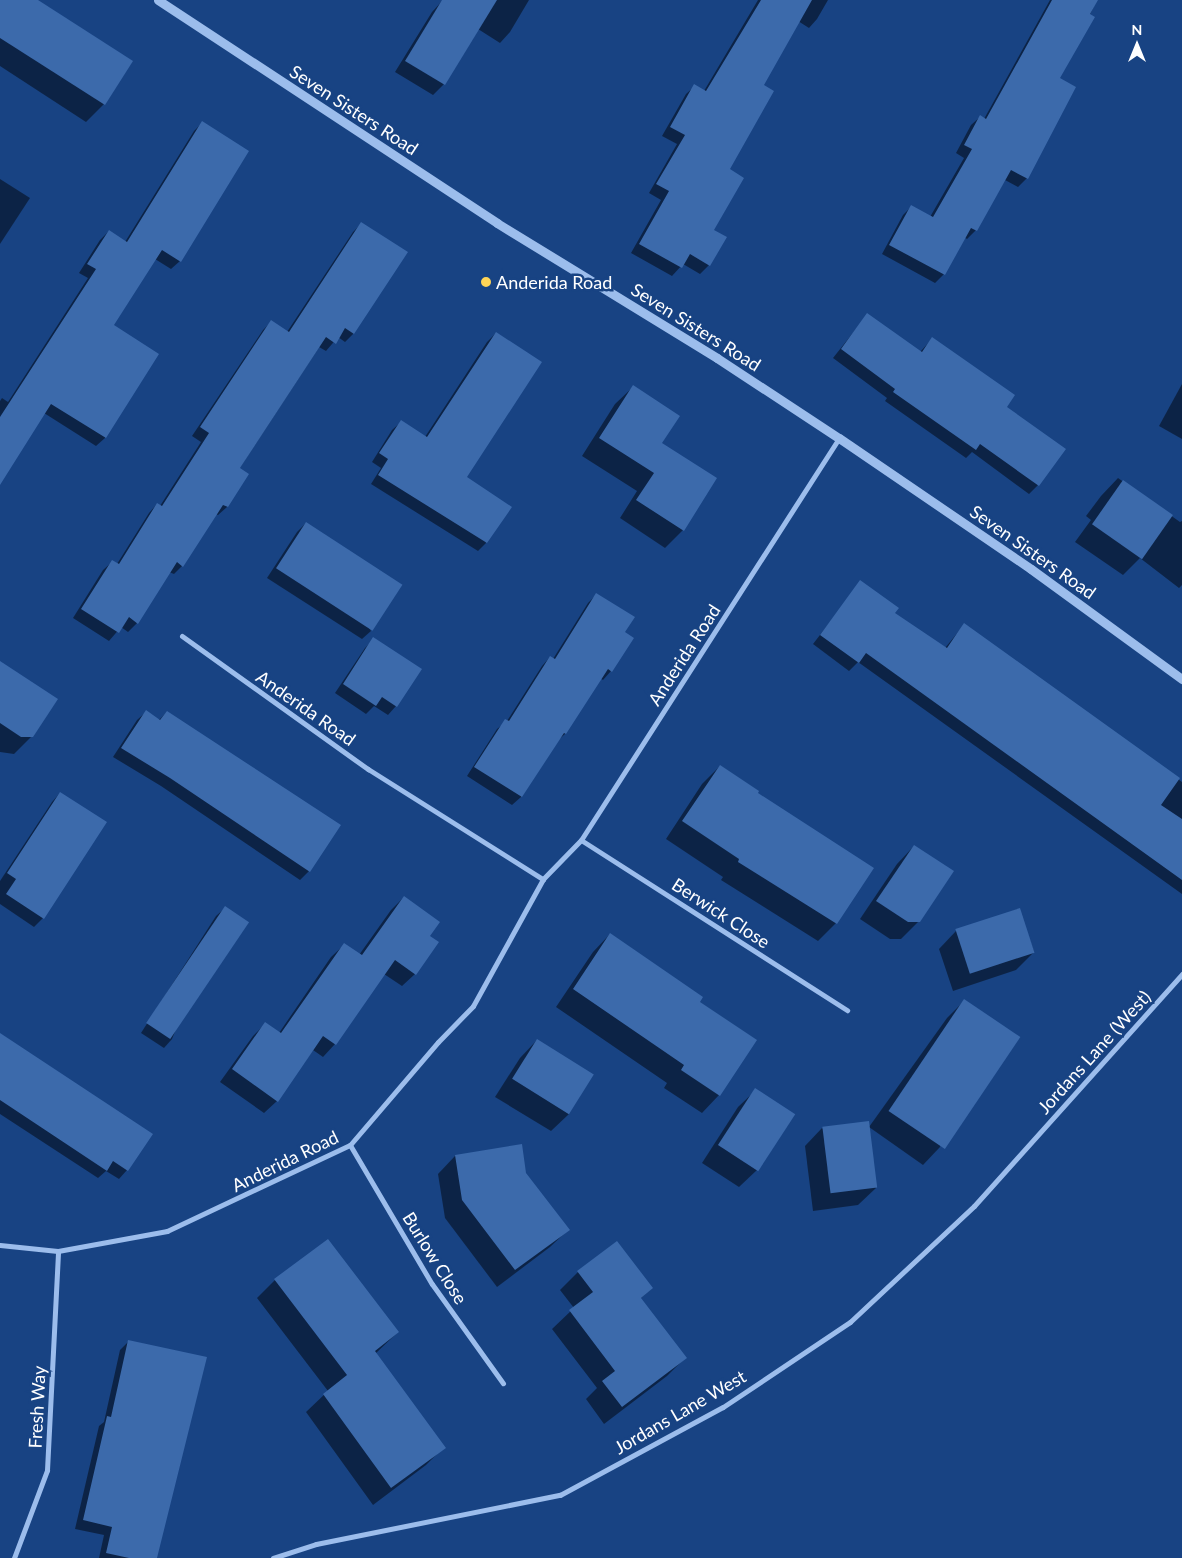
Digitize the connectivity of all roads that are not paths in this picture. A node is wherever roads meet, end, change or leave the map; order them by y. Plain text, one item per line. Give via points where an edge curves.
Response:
1 (158, 0) edge
2 (839, 438) junction
3 (182, 636) dead end
4 (1182, 679) edge
5 (581, 840) junction
6 (543, 879) junction
7 (1182, 974) edge
8 (847, 1010) dead end
9 (350, 1145) junction
10 (1026, 1148) joint
11 (0, 1244) edge
12 (58, 1251) junction
13 (503, 1382) dead end
14 (14, 1558) edge
15 (273, 1558) edge

1 - 2 street, Seven Sisters Road via 498,223 717,358
2 - 4 street, Seven Sisters Road via 1031,569
2 - 5 street, Anderida Road
3 - 6 street, Anderida Road via 368,769
5 - 6 street, Anderida Road
5 - 8 street, Berwick Close
6 - 9 street, Anderida Road via 473,1006
7 - 10 street, Jordans Lane (West)
9 - 12 street, Anderida Road via 167,1231
9 - 13 street, Burlow Close via 432,1284
10 - 15 street, Jordans Lane West via 974,1206 850,1322 723,1407 560,1495 316,1544
11 - 12 street, Anderida Road
12 - 14 street, Fresh Way via 47,1470

